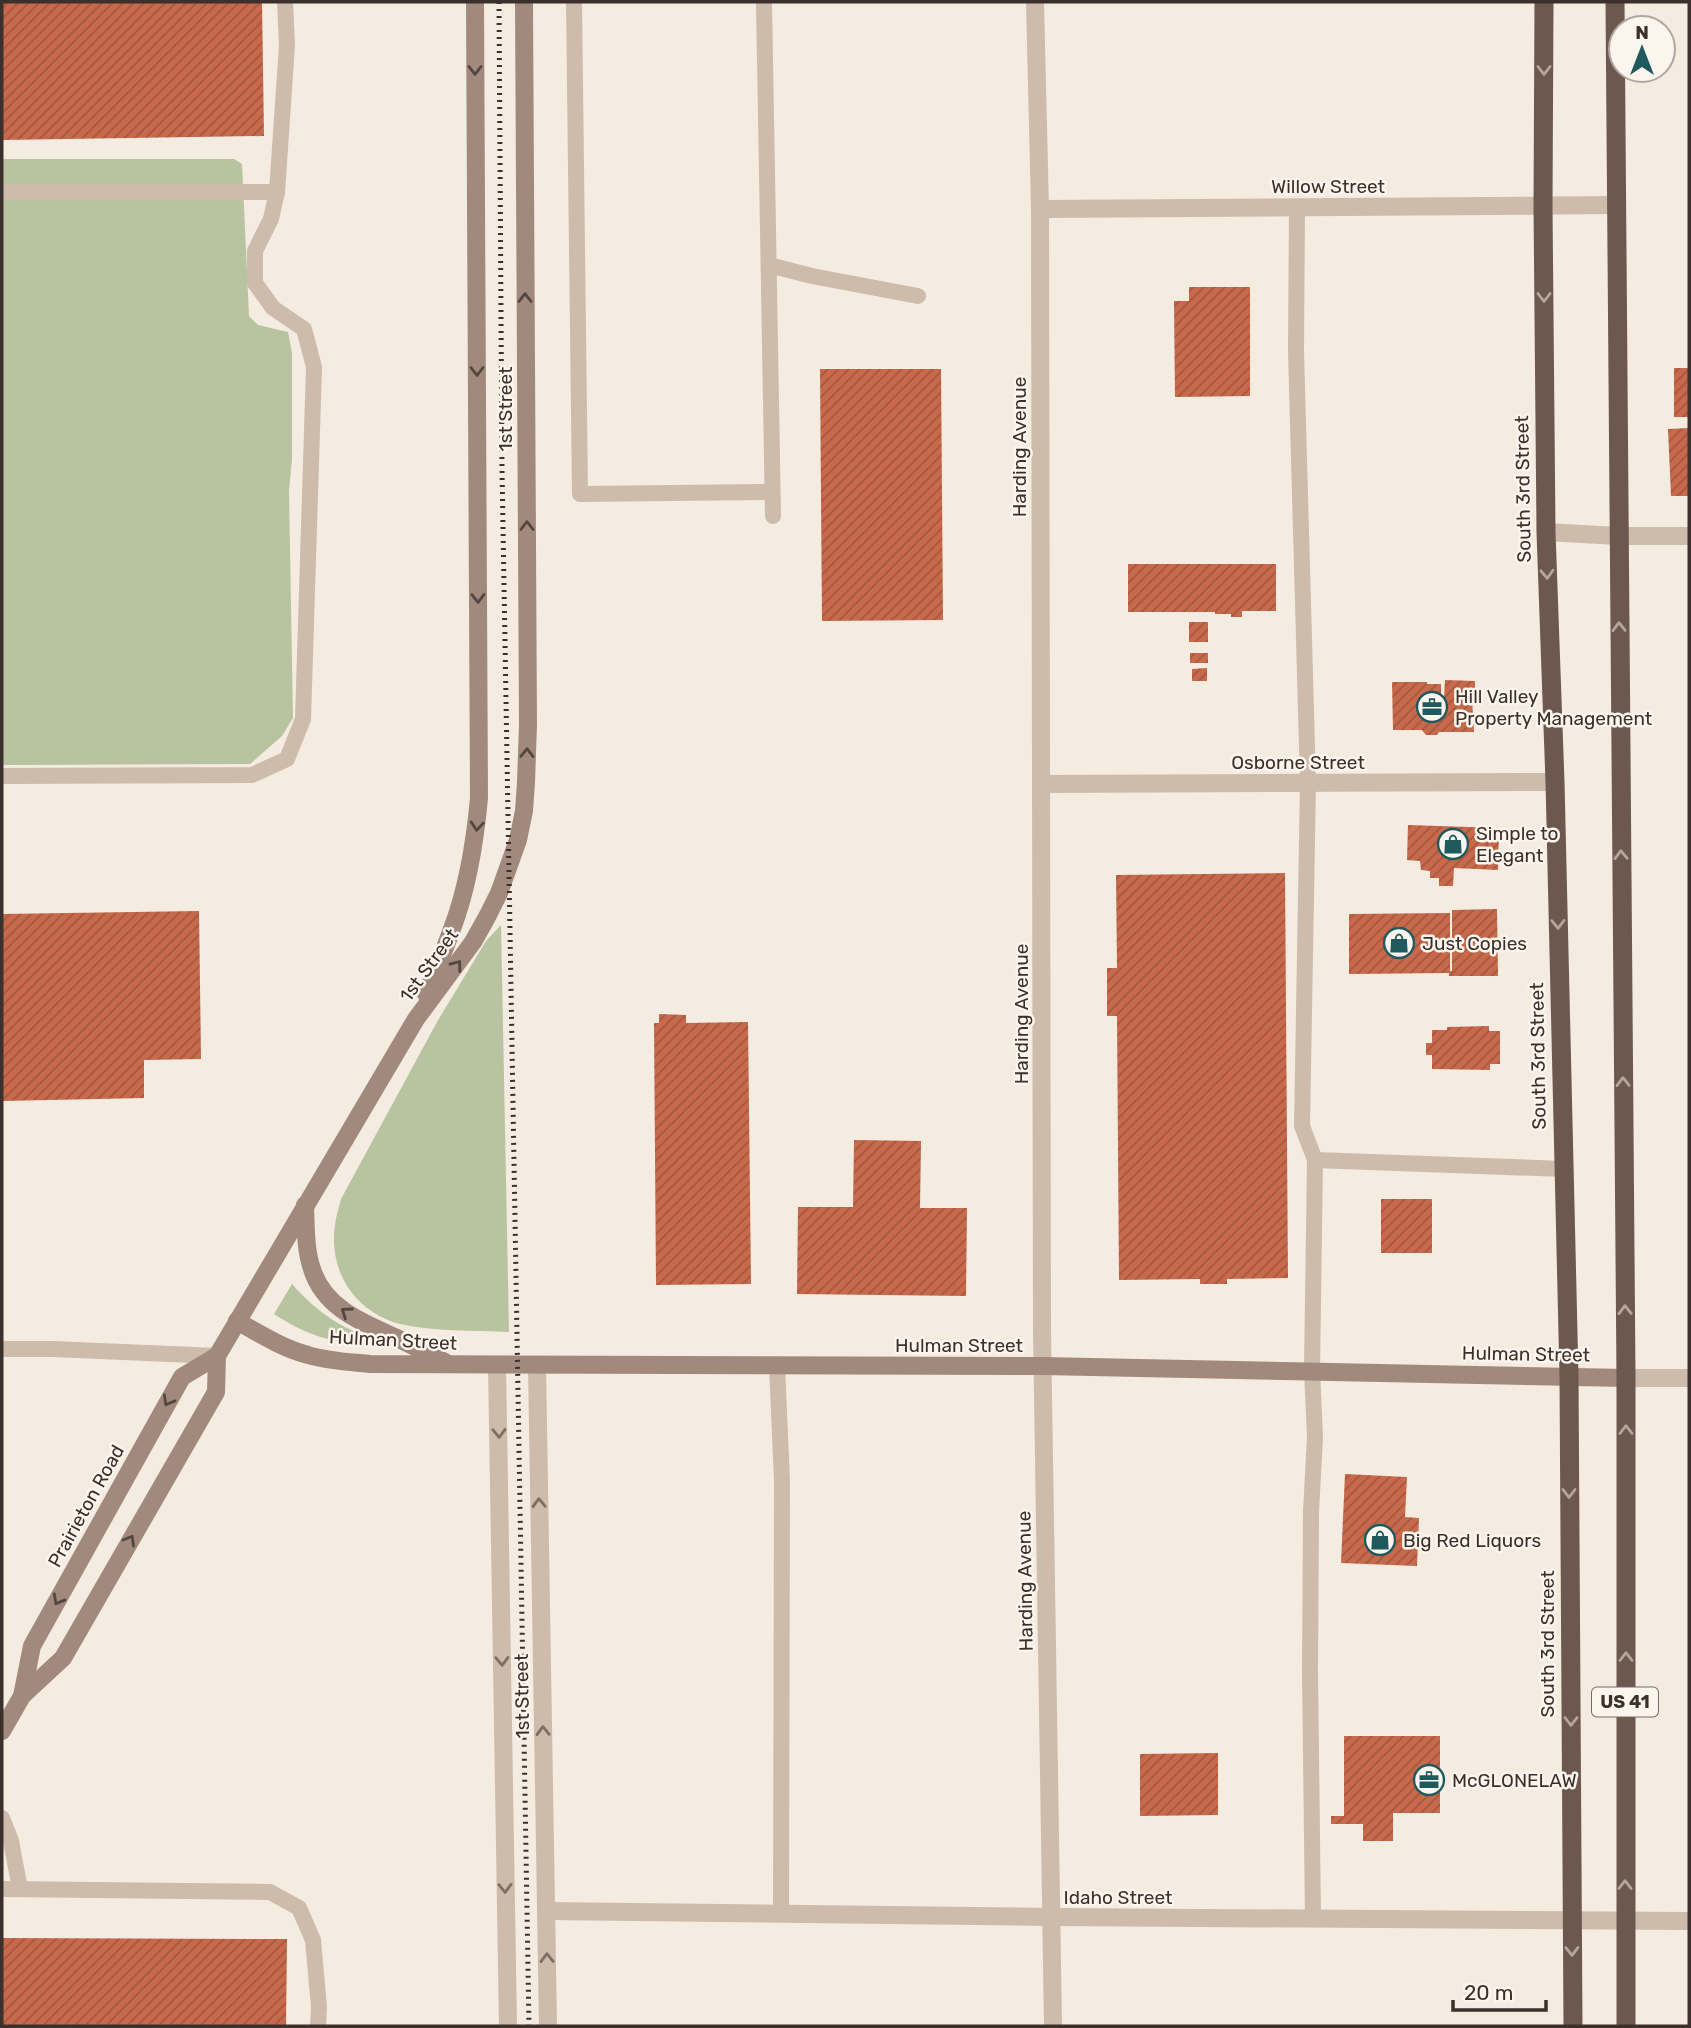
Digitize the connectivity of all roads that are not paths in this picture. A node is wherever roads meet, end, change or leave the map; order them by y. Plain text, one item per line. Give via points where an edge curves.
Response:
1 (285, 2) edge
2 (475, 2) edge
3 (524, 2) edge
4 (574, 2) edge
5 (764, 2) edge
6 (1035, 2) edge
7 (1544, 2) edge
8 (1615, 2) edge
9 (277, 191) junction
10 (2, 192) edge
11 (1617, 205) junction
12 (1543, 206) junction
13 (1297, 207) junction
14 (1040, 209) junction
15 (769, 265) junction
16 (918, 296) dead end
17 (772, 492) junction
18 (773, 516) dead end
19 (1546, 532) junction
20 (1618, 536) junction
21 (1689, 536) edge
22 (2, 776) edge
23 (1555, 782) junction
24 (1308, 783) junction
25 (1041, 784) junction
26 (416, 1019) junction
27 (1315, 1160) junction
28 (1564, 1169) junction
29 (305, 1205) junction
30 (237, 1321) junction
31 (2, 1349) edge
32 (217, 1356) junction
33 (451, 1365) junction
34 (497, 1365) junction
35 (537, 1365) junction
36 (777, 1366) junction
37 (1043, 1366) junction
38 (1312, 1371) junction
39 (1569, 1376) junction
40 (1626, 1378) junction
41 (1689, 1378) edge
42 (22, 1696) junction
43 (2, 1731) edge
44 (2, 1818) edge
45 (2, 1889) edge
46 (20, 1889) junction
47 (547, 1911) junction
48 (781, 1914) junction
49 (1052, 1917) junction
50 (1313, 1918) junction
51 (1572, 1919) junction
52 (1625, 1920) junction
53 (1689, 1921) edge
54 (318, 2026) edge
55 (508, 2026) edge
56 (548, 2026) edge
57 (1053, 2026) edge
58 (1573, 2026) edge
59 (1626, 2026) edge

1 - 9 lane via 287,45
2 -> 26 main road, 1st Street via 479,797 476,835 453,928
26 -> 3 main road, 1st Street via 488,917 524,811 528,725
4 - 17 lane via 580,494
5 - 15 lane
6 - 14 street, Harding Avenue
7 -> 12 highway, South 3rd Street / US 41
8 - 11 highway, US 41
9 - 10 lane
9 - 22 lane via 271,219 255,251 255,283 273,308 304,329 314,367 303,719 287,759 252,775
11 - 12 street, Willow Street
11 - 20 highway, US 41
12 - 13 street, Willow Street
12 -> 19 highway, South 3rd Street / US 41
13 - 14 street, Willow Street
13 - 24 lane via 1296,351
14 - 25 street, Harding Avenue
15 - 16 lane
15 - 17 lane
17 - 18 lane
19 - 20 street
19 -> 23 highway, South 3rd Street / US 41
20 - 21 street
40 -> 20 highway, US 41
23 - 24 street, Osborne Street
23 -> 28 highway, South 3rd Street / US 41
24 - 25 street, Osborne Street
24 - 27 lane via 1302,1126
25 - 37 street, Harding Avenue
26 - 29 main road, Prairieton Road
27 - 28 lane
27 - 38 lane
28 - 39 highway, South 3rd Street / US 41
29 - 30 main road, Prairieton Road
33 -> 29 main road via 371,1327 333,1302 312,1271
30 - 32 main road, Prairieton Road
30 - 33 main road, Hulman Street via 307,1355 370,1364
31 - 32 lane
42 -> 32 main road, Prairieton Road via 63,1658 216,1392
32 -> 42 main road, Prairieton Road via 182,1377 32,1646
33 - 34 main road, Hulman Street
34 - 35 main road, Hulman Street
34 -> 55 street, 1st Street
35 - 36 main road, Hulman Street
47 -> 35 street, 1st Street
36 - 37 main road, Hulman Street
36 - 48 lane via 782,1481
37 - 38 main road, Hulman Street
37 - 49 street, Harding Avenue
38 - 39 main road, Hulman Street
38 - 50 lane
39 - 40 main road, Hulman Street
39 -> 51 highway, South 3rd Street / US 41
40 - 41 street, Hulman Street
52 -> 40 highway, US 41
42 - 43 main road, Prairieton Road
44 - 46 lane
45 - 46 lane
46 - 54 lane via 270,1892 299,1908 313,1940
47 - 48 street, Idaho Street
56 -> 47 street, 1st Street
48 - 49 street, Idaho Street
49 - 50 street, Idaho Street
49 - 57 street, Harding Avenue
50 - 51 street, Idaho Street
51 - 52 street, Idaho Street
51 -> 58 highway, South 3rd Street / US 41
52 - 53 street, Idaho Street
52 - 59 highway, US 41

